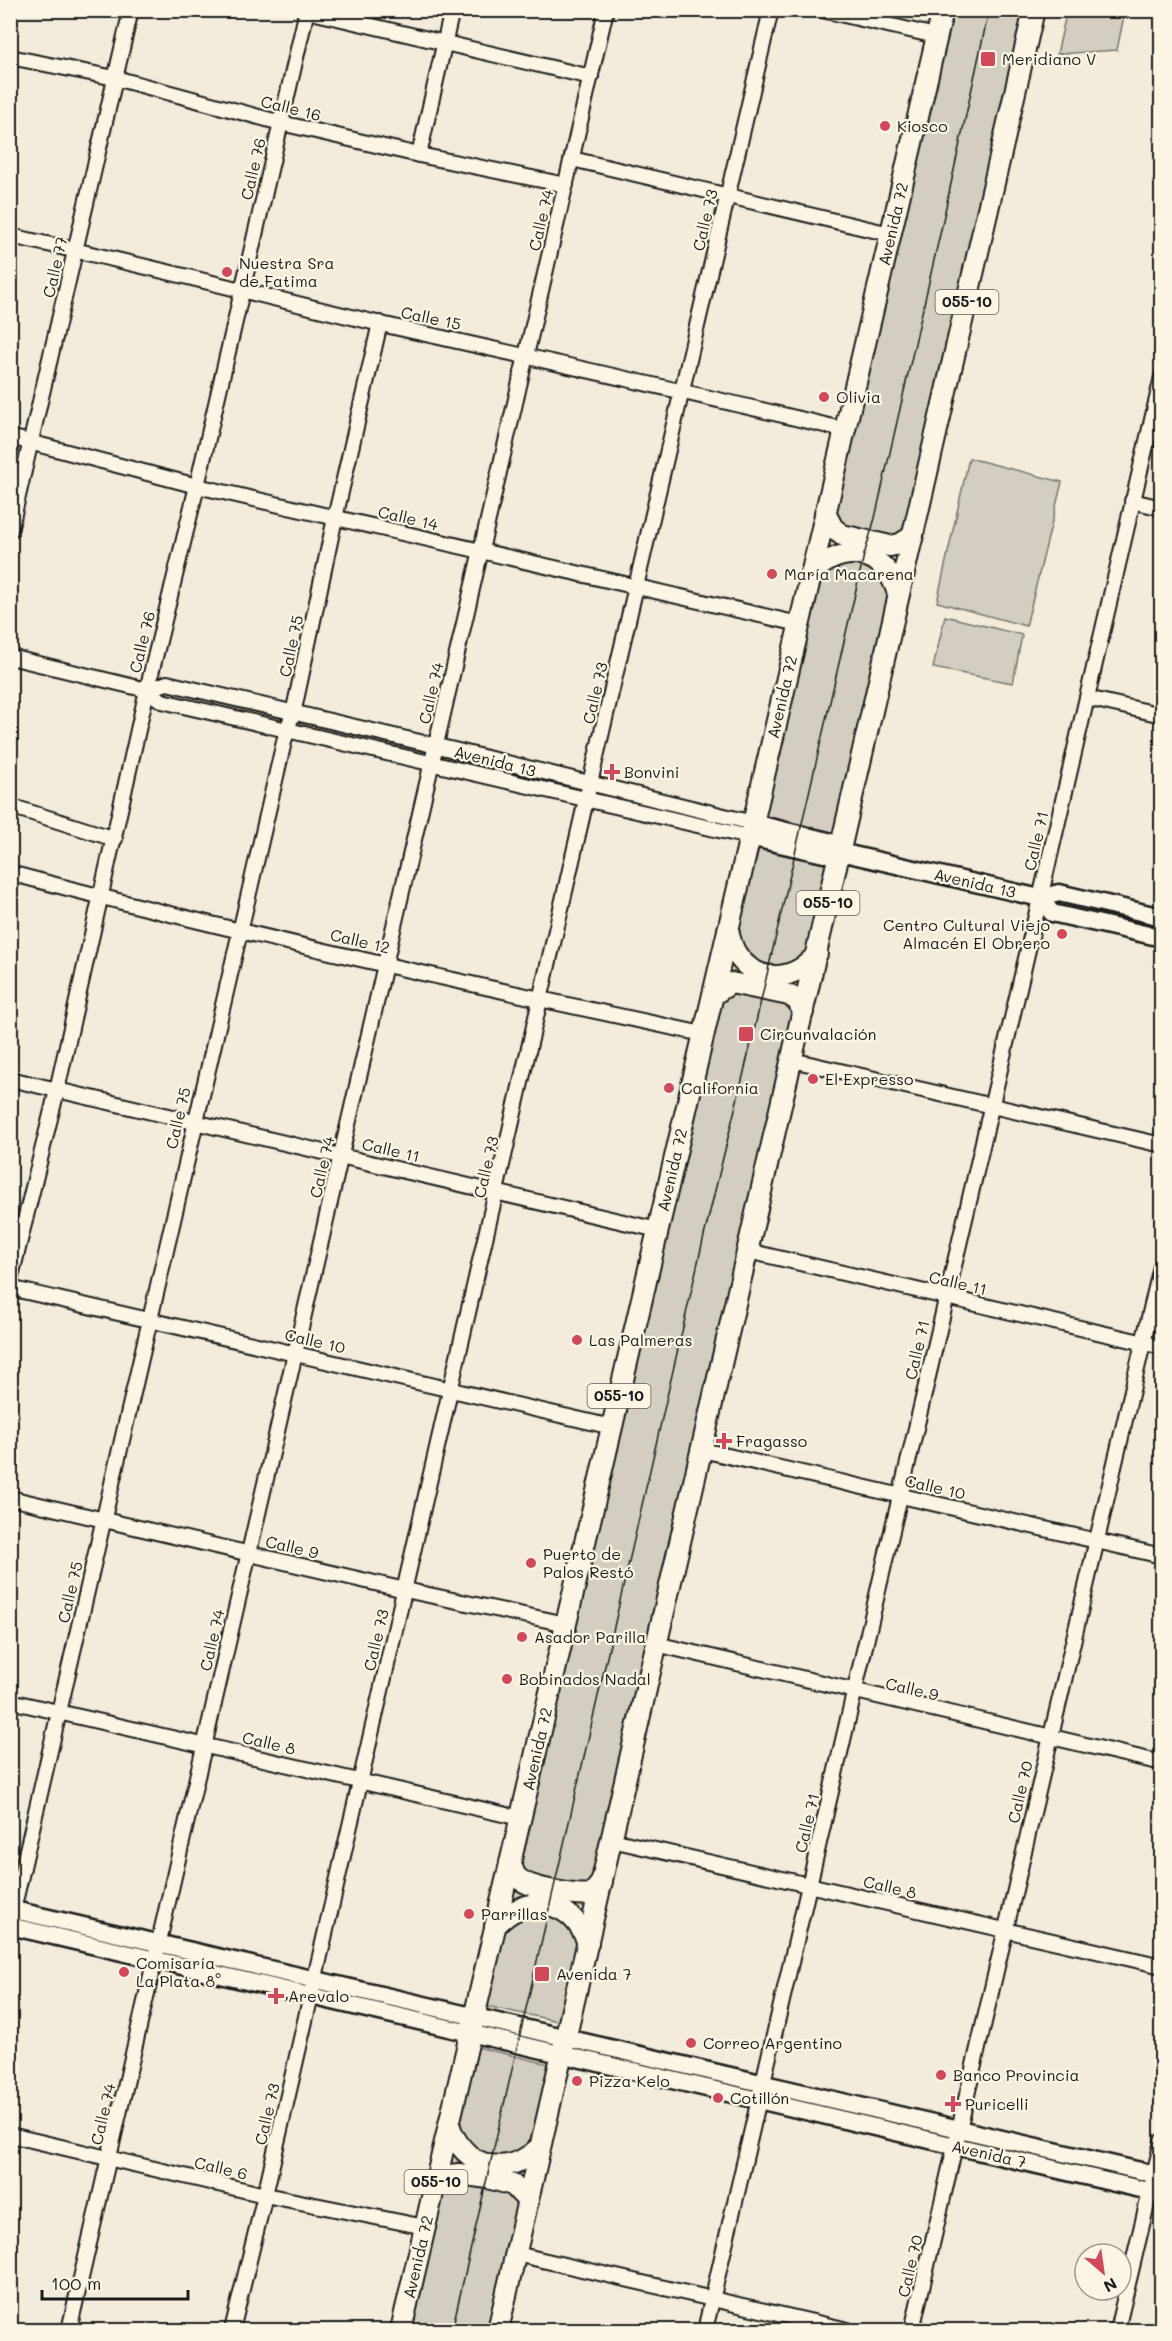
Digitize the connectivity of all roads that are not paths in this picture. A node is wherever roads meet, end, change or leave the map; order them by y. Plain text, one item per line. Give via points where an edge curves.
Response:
1 (131, 10) edge
2 (452, 10) edge
3 (606, 10) edge
4 (771, 10) edge
5 (822, 10) edge
6 (943, 10) edge
7 (1034, 10) edge
8 (306, 11) edge
9 (936, 36) junction
10 (445, 44) junction
11 (10, 57) edge
12 (591, 77) junction
13 (115, 78) junction
14 (281, 123) junction
15 (419, 155) junction
16 (572, 159) junction
17 (566, 185) junction
18 (728, 196) junction
19 (890, 234) junction
20 (10, 236) edge
21 (76, 250) junction
22 (242, 290) junction
23 (380, 323) junction
24 (526, 355) junction
25 (1161, 377) edge
26 (682, 390) junction
27 (845, 429) junction
28 (10, 437) edge
29 (31, 441) junction
30 (197, 486) junction
31 (1132, 501) junction
32 (1161, 508) edge
33 (825, 513) junction
34 (335, 518) junction
35 (10, 531) edge
36 (913, 536) junction
37 (481, 551) junction
38 (811, 573) junction
39 (636, 588) junction
40 (898, 594) junction
41 (799, 624) junction
42 (10, 657) edge
43 (147, 690) junction
44 (1086, 698) junction
45 (293, 714) junction
46 (1161, 715) edge
47 (286, 729) junction
48 (436, 746) junction
49 (432, 764) junction
50 (591, 785) junction
51 (586, 800) junction
52 (10, 806) edge
53 (751, 830) junction
54 (115, 839) junction
55 (840, 852) junction
56 (10, 873) edge
57 (101, 897) junction
58 (1040, 898) junction
59 (1161, 917) edge
60 (239, 929) junction
61 (728, 930) junction
62 (1161, 938) edge
63 (817, 954) junction
64 (386, 964) junction
65 (712, 995) junction
66 (541, 1000) junction
67 (803, 1012) junction
68 (703, 1034) junction
69 (792, 1060) junction
70 (10, 1079) edge
71 (57, 1090) junction
72 (991, 1106) junction
73 (195, 1121) junction
74 (1161, 1145) edge
75 (341, 1155) junction
76 (497, 1191) junction
77 (658, 1230) junction
78 (748, 1251) junction
79 (1161, 1262) edge
80 (10, 1281) edge
81 (10, 1288) edge
82 (946, 1297) junction
83 (151, 1320) junction
84 (1142, 1343) junction
85 (1161, 1347) edge
86 (296, 1353) junction
87 (451, 1390) junction
88 (612, 1427) junction
89 (702, 1450) junction
90 (900, 1496) junction
91 (10, 1498) edge
92 (104, 1519) junction
93 (1096, 1541) junction
94 (249, 1554) junction
95 (1161, 1556) edge
96 (405, 1590) junction
97 (566, 1624) junction
98 (656, 1644) junction
99 (854, 1692) junction
100 (10, 1701) edge
101 (59, 1712) junction
102 (1050, 1737) junction
103 (205, 1745) junction
104 (1161, 1763) edge
105 (361, 1781) junction
106 (520, 1818) junction
107 (612, 1840) junction
108 (510, 1863) junction
109 (602, 1882) junction
110 (809, 1885) junction
111 (11, 1913) edge
112 (10, 1926) edge
113 (495, 1926) junction
114 (1005, 1930) junction
115 (588, 1943) junction
116 (157, 1952) junction
117 (1161, 1966) edge
118 (313, 1988) junction
119 (472, 2025) junction
120 (564, 2047) junction
121 (762, 2084) junction
122 (758, 2101) junction
123 (449, 2126) junction
124 (959, 2129) junction
125 (10, 2135) edge
126 (1161, 2141) edge
127 (955, 2146) junction
128 (540, 2147) junction
129 (109, 2158) junction
130 (1158, 2175) edge
131 (436, 2182) junction
132 (1156, 2193) edge
133 (265, 2195) junction
134 (528, 2201) junction
135 (425, 2227) junction
136 (516, 2254) junction
137 (712, 2299) junction
138 (69, 2331) edge
139 (232, 2331) edge
140 (401, 2331) edge
141 (498, 2331) edge
142 (705, 2331) edge
143 (848, 2331) edge
144 (912, 2331) edge
145 (1117, 2331) edge

1 - 13 street, Calle 77
2 - 10 street
3 - 12 street, Calle 74
4 - 18 street, Calle 73
5 - 9 street
6 - 9 highway, Avenida 72 / 055-10
7 - 36 highway, 055-10
8 - 10 street
8 - 14 street, Calle 76
9 - 19 highway, Avenida 72 / 055-10
10 - 12 street
10 - 15 street
11 - 13 street, Calle 16
12 - 16 street, Calle 74
13 - 14 street, Calle 16
13 - 21 street, Calle 77
14 - 15 street, Calle 16
14 - 22 street, Calle 76
15 - 17 street, Calle 16
16 - 17 street, Calle 74
16 - 18 street
17 - 24 street, Calle 74
18 - 19 street
18 - 26 street, Calle 73
19 - 27 highway, Avenida 72 / 055-10
20 - 21 street, Calle 15
21 - 22 street, Calle 15
21 - 29 street, Calle 77
22 - 23 street, Calle 15
22 - 30 street, Calle 76
23 - 24 street, Calle 15
23 - 34 street, Calle 75
24 - 26 street, Calle 15
24 - 37 street, Calle 74
25 - 31 street, Calle 71
26 - 27 street, Calle 15
26 - 39 street, Calle 73
27 - 33 highway, Avenida 72 / 055-10
28 - 29 street, Calle 14
29 - 30 street, Calle 14
29 - 35 street, Calle 77
30 - 34 street, Calle 14
30 - 43 street, Calle 76
31 - 32 street
31 - 44 street, Calle 71
33 - 36 highway via 842,535 890,546
33 - 38 highway, Avenida 72 / 055-10
34 - 37 street, Calle 14
34 - 45 street, Calle 75
36 - 40 highway, 055-10
37 - 39 street, Calle 14
37 - 48 street, Calle 74
38 - 40 highway via 836,556 864,555 885,568
38 - 41 highway, Avenida 72 / 055-10
39 - 41 street, Calle 14
39 - 50 street, Calle 73
40 - 55 highway, 055-10
41 - 53 highway, Avenida 72 / 055-10
42 - 43 street, Avenida 13
43 - 45 street, Avenida 13 via 167,683
43 - 47 street, Avenida 13 via 162,701
43 - 54 street, Calle 76
44 - 46 street
44 - 58 street, Calle 71
45 - 47 street, Calle 75
45 - 48 street, Avenida 13
47 - 49 street, Avenida 13
47 - 60 street, Calle 75
48 - 49 street, Calle 74
48 - 50 street, Avenida 13
49 - 51 street, Avenida 13
49 - 64 street, Calle 74
50 - 51 street, Calle 73
50 - 53 street, Avenida 13
51 - 53 street, Avenida 13
51 - 66 street, Calle 73
52 - 54 street
53 - 55 main road, Avenida 13 via 828,841
53 - 61 highway, Avenida 72 / 055-10
54 - 57 street, Calle 76
55 - 58 main road, Avenida 13
55 - 63 highway, 055-10
56 - 57 street, Calle 12
57 - 60 street, Calle 12
57 - 71 street, Calle 76
58 - 59 main road, Avenida 13 via 1059,893
58 - 62 main road, Avenida 13 via 1052,913
58 - 72 street, Calle 71
60 - 64 street, Calle 12
60 - 73 street, Calle 75
61 - 63 highway via 736,955 766,976 792,974
61 - 65 highway, Avenida 72 / 055-10
63 - 67 highway, 055-10
64 - 66 street, Calle 12
64 - 75 street, Calle 74
65 - 67 highway via 731,983 789,995 798,1001
65 - 68 highway, Avenida 72 / 055-10
66 - 68 street, Calle 12
66 - 76 street, Calle 73
67 - 69 highway, 055-10
68 - 77 highway, Avenida 72 / 055-10
69 - 72 street
69 - 78 highway, 055-10
70 - 71 street, Calle 11
71 - 73 street, Calle 11
71 - 80 street, Calle 76
72 - 74 street
72 - 82 street, Calle 71
73 - 75 street, Calle 11
73 - 83 street, Calle 75
75 - 76 street, Calle 11
75 - 86 street, Calle 74
76 - 77 street, Calle 11
76 - 87 street, Calle 73
77 - 88 highway, Avenida 72 / 055-10
78 - 82 street, Calle 11
78 - 89 highway, 055-10
79 - 84 street, Calle 70
81 - 83 street, Calle 10
82 - 84 street, Calle 11
82 - 90 street, Calle 71
83 - 86 street, Calle 10
83 - 92 street, Calle 75
84 - 85 street, Calle 11
84 - 93 street, Calle 70
86 - 87 street, Calle 10
86 - 94 street, Calle 74
87 - 88 street, Calle 10
87 - 96 street, Calle 73
88 - 97 highway, Avenida 72 / 055-10
89 - 90 street, Calle 10
89 - 98 highway, 055-10
90 - 93 street, Calle 10
90 - 99 street, Calle 71
91 - 92 street, Calle 9
92 - 94 street, Calle 9
92 - 101 street, Calle 75
93 - 95 street, Calle 10
93 - 102 street, Calle 70
94 - 96 street, Calle 9
94 - 103 street, Calle 74
96 - 97 street, Calle 9
96 - 105 street, Calle 73
97 - 106 highway, Avenida 72 / 055-10
98 - 99 street, Calle 9
98 - 107 highway, 055-10
99 - 102 street, Calle 9
99 - 110 street, Calle 71
100 - 101 street, Calle 8
101 - 103 street, Calle 8
101 - 111 street, Calle 75
102 - 104 street, Calle 9
102 - 114 street, Calle 70
103 - 105 street, Calle 8
103 - 116 street, Calle 74
105 - 106 street, Calle 8
105 - 118 street, Calle 73
106 - 108 highway, Avenida 72 / 055-10
107 - 109 highway, 055-10
107 - 110 street, Calle 8
108 - 109 highway via 525,1883 579,1896 592,1894
108 - 113 highway, Avenida 72 / 055-10
109 - 115 highway, 055-10
110 - 114 street, Calle 8
110 - 121 street, Calle 71
111 - 116 main road, Avenida 7
112 - 116 main road, Avenida 7
113 - 115 highway via 519,1907 550,1905 576,1920
113 - 119 highway, Avenida 72 / 055-10
114 - 117 street, Calle 8
114 - 124 street, Calle 70
115 - 120 highway, 055-10
116 - 118 main road, Avenida 7
116 - 129 street, Calle 74
118 - 119 main road, Avenida 7
118 - 133 street, Calle 73
119 - 120 main road, Avenida 7
119 - 123 highway, Avenida 72 / 055-10
120 - 121 main road, Avenida 7
120 - 122 main road, Avenida 7
120 - 128 highway, 055-10
121 - 122 street, Calle 71
121 - 124 main road, Avenida 7
122 - 127 main road, Avenida 7
122 - 137 street, Calle 71
123 - 128 highway via 464,2152 491,2165 518,2163
123 - 131 highway, Avenida 72 / 055-10
124 - 127 street, Calle 70
124 - 130 main road, Avenida 7
125 - 129 street, Calle 6
126 - 130 street
127 - 132 main road, Avenida 7
127 - 144 street, Calle 70
128 - 134 highway, 055-10
129 - 133 street, Calle 6
129 - 138 street, Calle 74
130 - 132 street
131 - 134 highway via 459,2174 488,2178 513,2185
131 - 135 highway, Avenida 72 / 055-10
132 - 145 street
133 - 135 street, Calle 6
133 - 139 street, Calle 73
134 - 136 highway, 055-10
135 - 140 highway, Avenida 72 / 055-10
136 - 137 street
136 - 141 highway, 055-10
137 - 142 street, Calle 71
137 - 143 street

